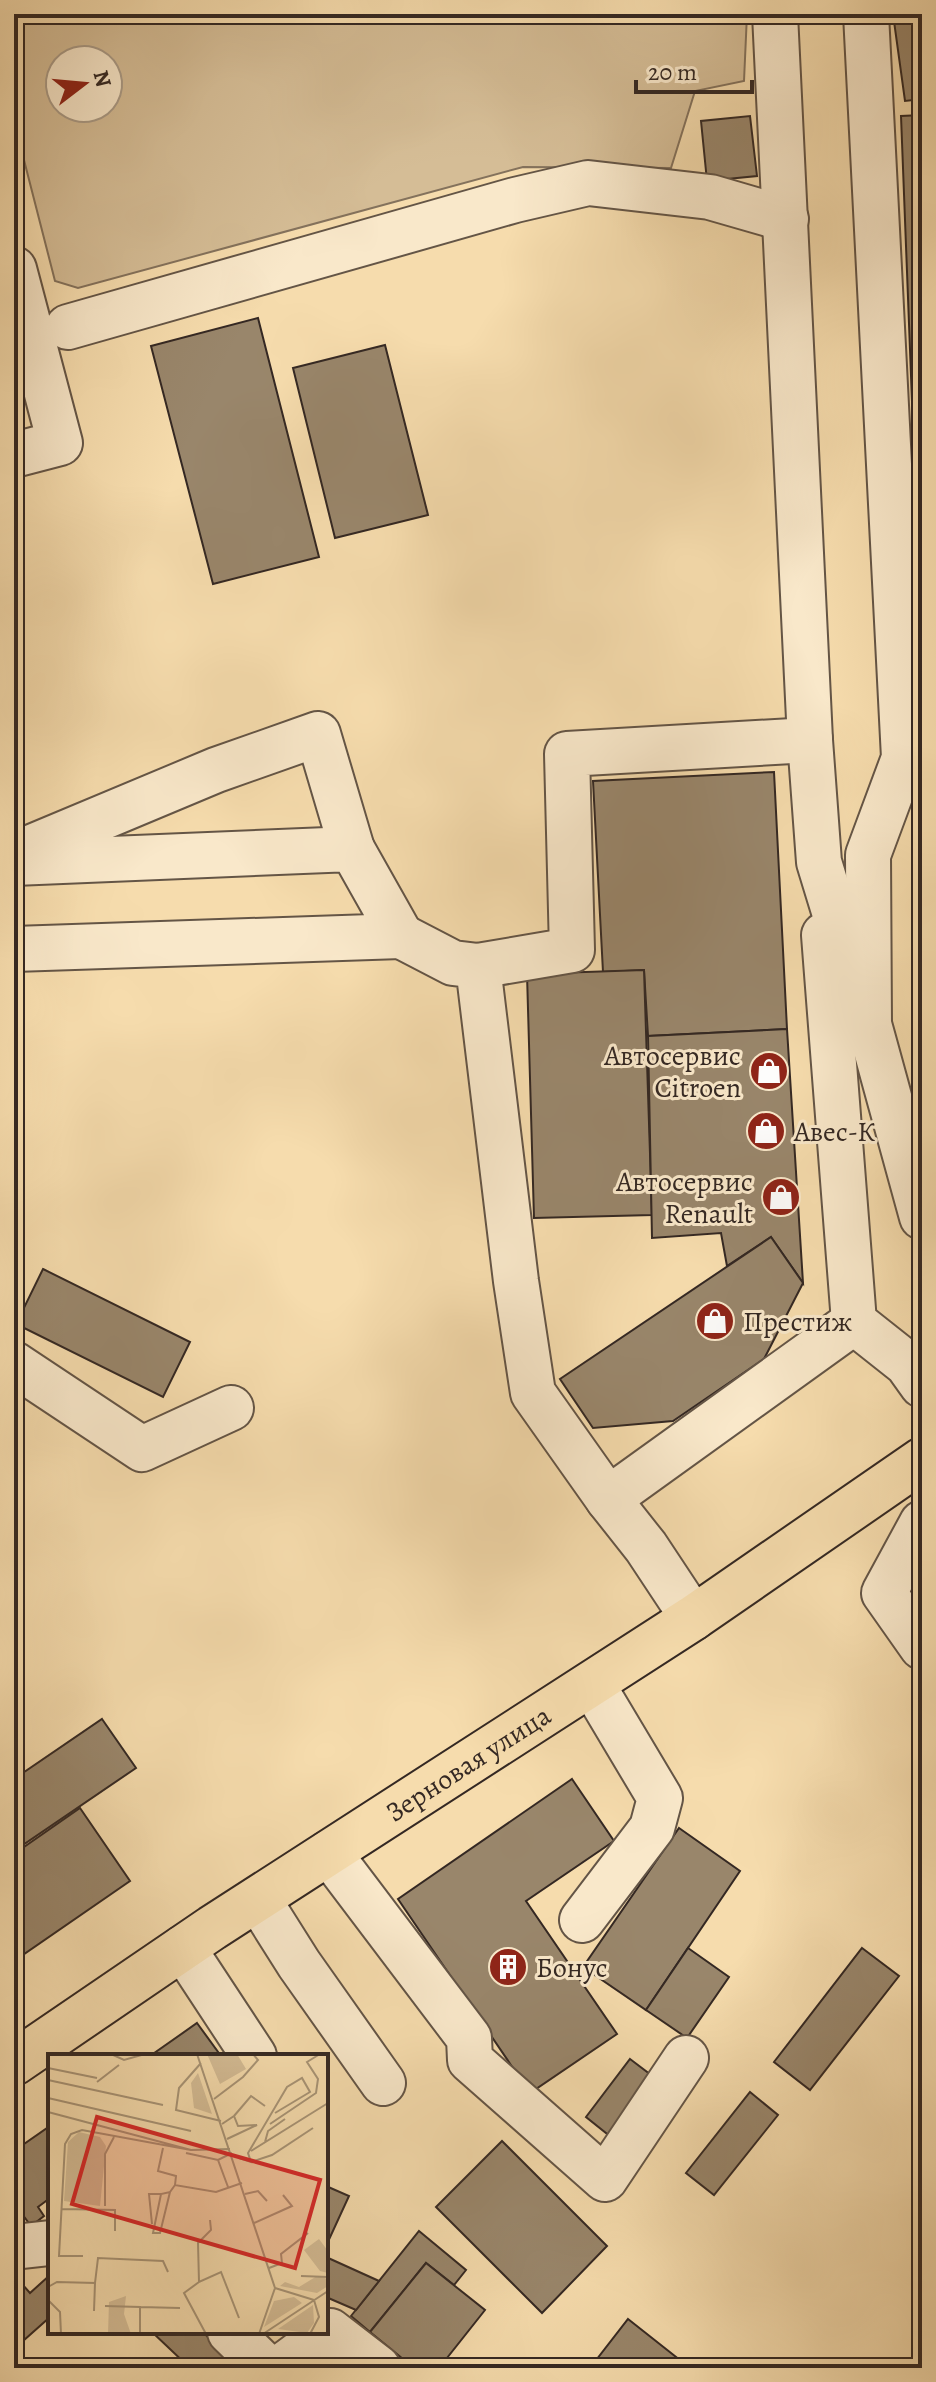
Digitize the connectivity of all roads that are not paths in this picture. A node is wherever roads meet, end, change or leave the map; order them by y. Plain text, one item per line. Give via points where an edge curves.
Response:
1 (775, 14) edge
2 (866, 14) edge
3 (786, 219) junction
4 (14, 269) edge
5 (68, 327) dead end
6 (14, 455) edge
7 (810, 740) junction
8 (352, 849) junction
9 (14, 855) edge
10 (819, 862) junction
11 (14, 863) edge
12 (401, 936) junction
13 (14, 949) edge
14 (478, 966) junction
15 (869, 1024) junction
16 (922, 1217) edge
17 (854, 1322) junction
18 (14, 1364) edge
19 (922, 1385) edge
20 (231, 1408) dead end
21 (913, 1484) edge
22 (608, 1499) junction
23 (922, 1523) edge
24 (693, 1618) junction
25 (922, 1647) edge
26 (592, 1684) junction
27 (329, 1853) junction
28 (258, 1899) junction
29 (582, 1920) dead end
30 (183, 1948) junction
31 (253, 2054) edge
32 (686, 2058) dead end
33 (14, 2063) edge
34 (383, 2083) dead end
35 (48, 2243) edge
36 (14, 2247) edge
37 (328, 2332) edge
38 (232, 2334) edge
39 (326, 2334) edge
40 (267, 2368) edge
41 (280, 2368) edge
42 (378, 2368) edge

1 - 3 lane
2 - 15 lane via 904,758 868,855
3 - 5 lane via 710,197 588,183
3 - 7 lane
4 - 6 lane via 60,443
7 - 10 lane
7 - 14 lane via 567,754 572,950
8 - 9 lane via 318,734 216,770
8 - 11 lane
8 - 12 lane
10 - 15 lane
10 - 17 lane
12 - 13 lane
12 - 14 lane via 453,963
14 - 22 lane via 533,1393
15 - 16 lane
17 - 19 lane via 907,1364
17 - 22 lane
18 - 20 lane via 142,1449
21 - 24 main road, Зерновая улица
22 - 24 lane
23 - 25 lane via 884,1593
24 - 26 main road, Зерновая улица
26 - 27 main road, Зерновая улица
26 - 29 lane via 660,1798 652,1828
27 - 28 main road, Зерновая улица
27 - 32 lane via 469,2038 470,2060 605,2179
28 - 30 main road, Зерновая улица
28 - 34 lane
30 - 31 lane
30 - 33 main road, Зерновая улица
35 - 36 lane
37 - 42 lane
38 - 40 lane
39 - 41 lane

